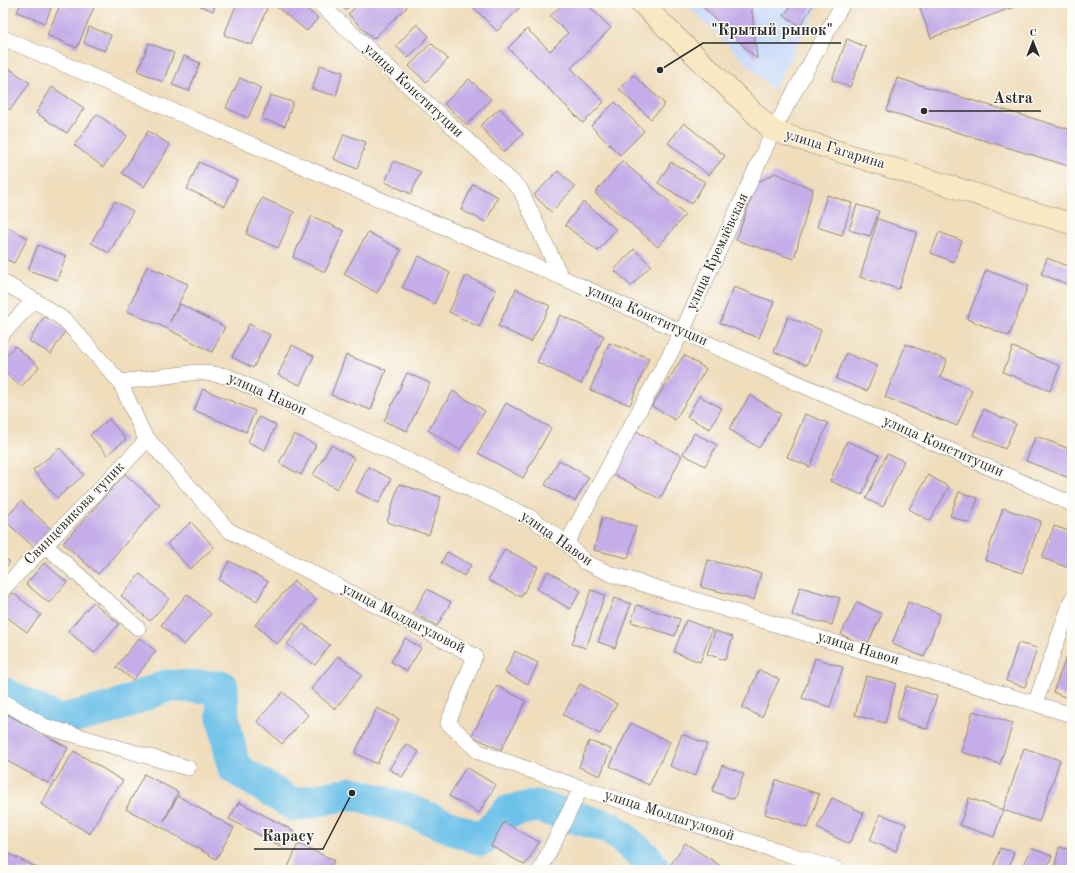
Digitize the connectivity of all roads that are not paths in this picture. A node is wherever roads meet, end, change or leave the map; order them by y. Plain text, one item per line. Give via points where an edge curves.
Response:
1 (319, 3) edge
2 (641, 3) edge
3 (843, 3) edge
4 (3, 38) edge
5 (773, 131) junction
6 (1072, 224) edge
7 (561, 277) junction
8 (3, 282) edge
9 (34, 300) junction
10 (682, 332) junction
11 (3, 333) edge
12 (120, 382) junction
13 (148, 439) junction
14 (1072, 504) edge
15 (567, 543) junction
16 (45, 545) junction
17 (3, 589) edge
18 (1072, 599) edge
19 (138, 628) dead end
20 (3, 700) edge
21 (1035, 704) junction
22 (1072, 715) edge
23 (188, 768) dead end
24 (581, 788) junction
25 (540, 870) edge
26 (838, 870) edge

1 - 7 street, улица Конституции via 520,189
2 - 5 main road, улица Гагарина
3 - 5 street, улица Кремлёвская
4 - 7 street
5 - 6 main road, улица Гагарина
5 - 10 street, улица Кремлёвская
7 - 10 street, улица Конституции
8 - 9 street, улица Молдагуловой
9 - 11 street
9 - 12 street, улица Молдагуловой via 66,321
10 - 14 street, улица Конституции
10 - 15 street, улица Кремлёвская
12 - 13 street, улица Молдагуловой
12 - 15 street, улица Навои via 198,372 227,376 528,516
13 - 16 street, Свинцевикова тупик
13 - 24 street, улица Молдагуловой via 228,530 475,656 448,724 479,752
15 - 21 street, улица Навои via 586,562 611,574
16 - 17 street, Свинцевикова тупик
16 - 19 street
18 - 21 street
20 - 23 street via 44,726
21 - 22 street, улица Навои
24 - 25 street
24 - 26 street, улица Молдагуловой

